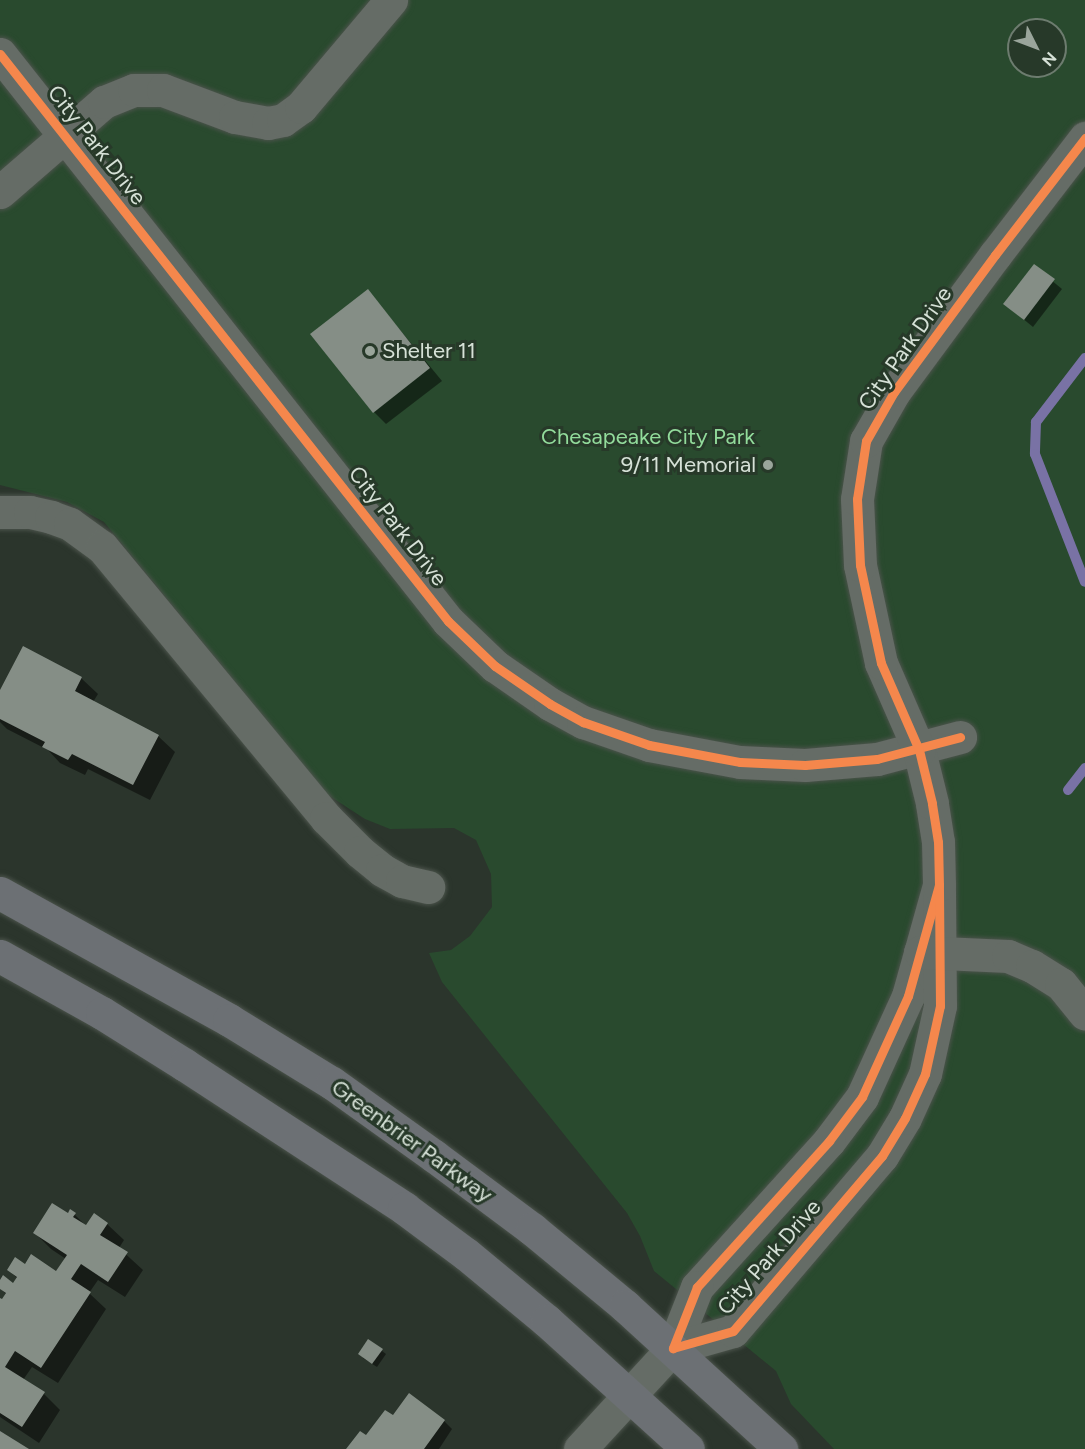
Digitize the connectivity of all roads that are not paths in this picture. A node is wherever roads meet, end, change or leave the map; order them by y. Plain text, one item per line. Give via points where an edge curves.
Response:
1 (391, 0) edge
2 (0, 54) edge
3 (65, 136) junction
4 (1085, 138) edge
5 (0, 192) edge
6 (0, 512) edge
7 (960, 737) dead end
8 (919, 750) junction
9 (428, 887) dead end
10 (0, 893) edge
11 (930, 953) junction
12 (0, 956) edge
13 (1085, 1014) edge
14 (673, 1348) junction
15 (629, 1396) junction
16 (580, 1449) edge
17 (688, 1449) edge
18 (781, 1449) edge

1 - 3 street via 301,107 284,120 268,123 235,117 163,90 134,90 110,98
2 - 3 street, City Park Drive
3 - 5 street
3 - 8 street, City Park Drive via 448,621 495,666 583,722 668,749 775,765 878,759
4 - 8 street, City Park Drive via 894,392 866,441 857,499 860,565 881,663
6 - 9 street via 51,517 78,529 102,547 332,825 382,870 402,881
7 - 8 street, City Park Drive
8 - 11 street, City Park Drive via 938,842 939,885
10 - 14 main road, Greenbrier Parkway via 229,1020 332,1083 532,1228
11 - 13 street via 1008,956 1061,984
11 - 14 street, City Park Drive via 862,1097 829,1141 697,1287
11 - 14 street, City Park Drive via 939,1006 925,1074 882,1155 733,1331
12 - 15 main road via 176,1059 404,1208 538,1314
14 - 15 street
14 - 18 main road, Greenbrier Parkway
15 - 16 street
15 - 17 main road

